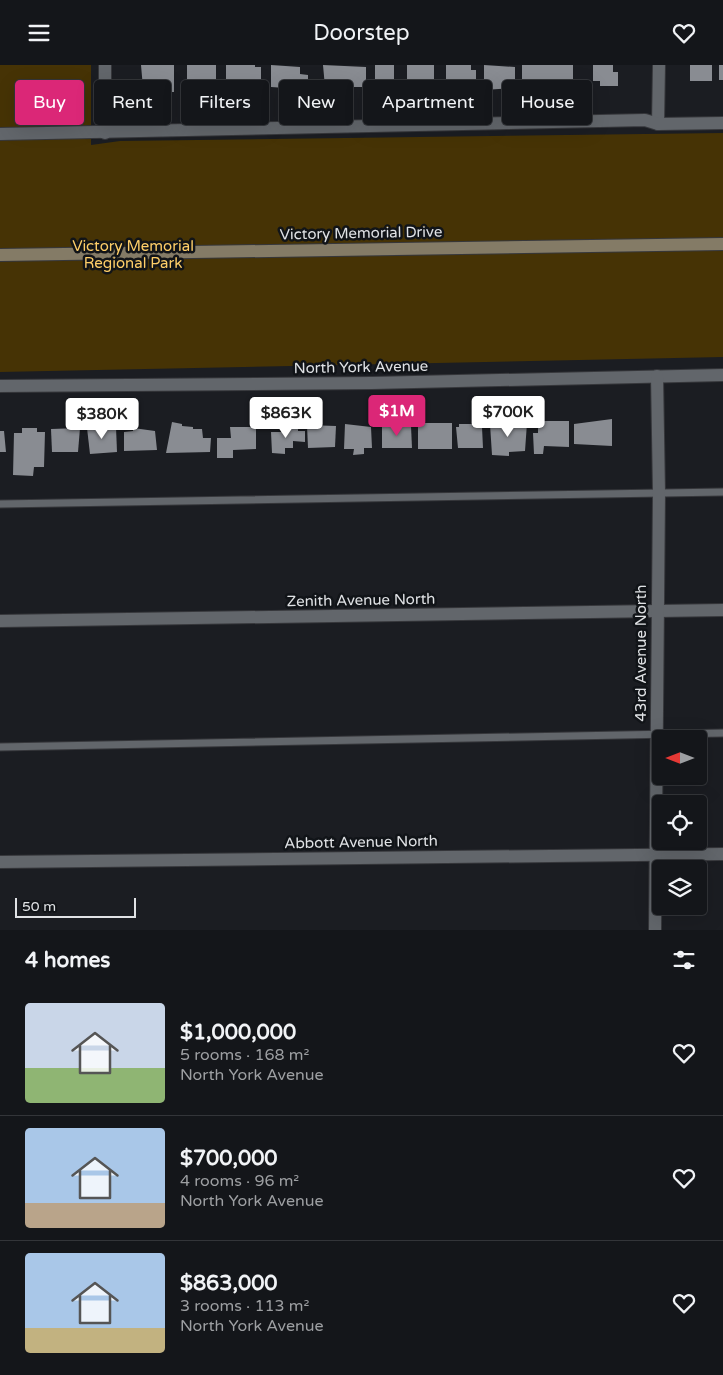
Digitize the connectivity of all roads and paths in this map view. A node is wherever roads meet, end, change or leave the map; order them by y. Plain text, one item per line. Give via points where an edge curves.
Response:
1 (105, 65) edge
2 (659, 65) edge
3 (723, 123) edge
4 (658, 124) junction
5 (105, 133) junction
6 (0, 134) edge
7 (723, 244) edge
8 (0, 255) edge
9 (723, 375) edge
10 (657, 376) junction
11 (0, 387) edge
12 (723, 492) edge
13 (659, 493) junction
14 (0, 504) edge
15 (723, 610) edge
16 (657, 611) junction
17 (0, 621) edge
18 (657, 730) edge
19 (708, 733) edge
20 (723, 733) edge
21 (652, 734) edge
22 (0, 747) edge
23 (656, 785) edge
24 (723, 854) edge
25 (655, 855) junction
26 (0, 862) edge
27 (655, 930) edge

1 - 5 street
2 - 4 street
3 - 4 street
4 - 5 street via 645,120
5 - 6 street
7 - 8 street, Victory Memorial Drive
9 - 10 street, North York Avenue
10 - 11 street, North York Avenue
10 - 13 street, 43rd Avenue North
12 - 13 lane
13 - 14 lane
13 - 16 street, 43rd Avenue North
15 - 16 street, Zenith Avenue North
16 - 17 street, Zenith Avenue North
16 - 18 street, 43rd Avenue North
19 - 20 lane
21 - 22 lane
23 - 25 street, 43rd Avenue North
24 - 25 street, Abbott Avenue North
25 - 26 street, Abbott Avenue North
25 - 27 street, 43rd Avenue North

